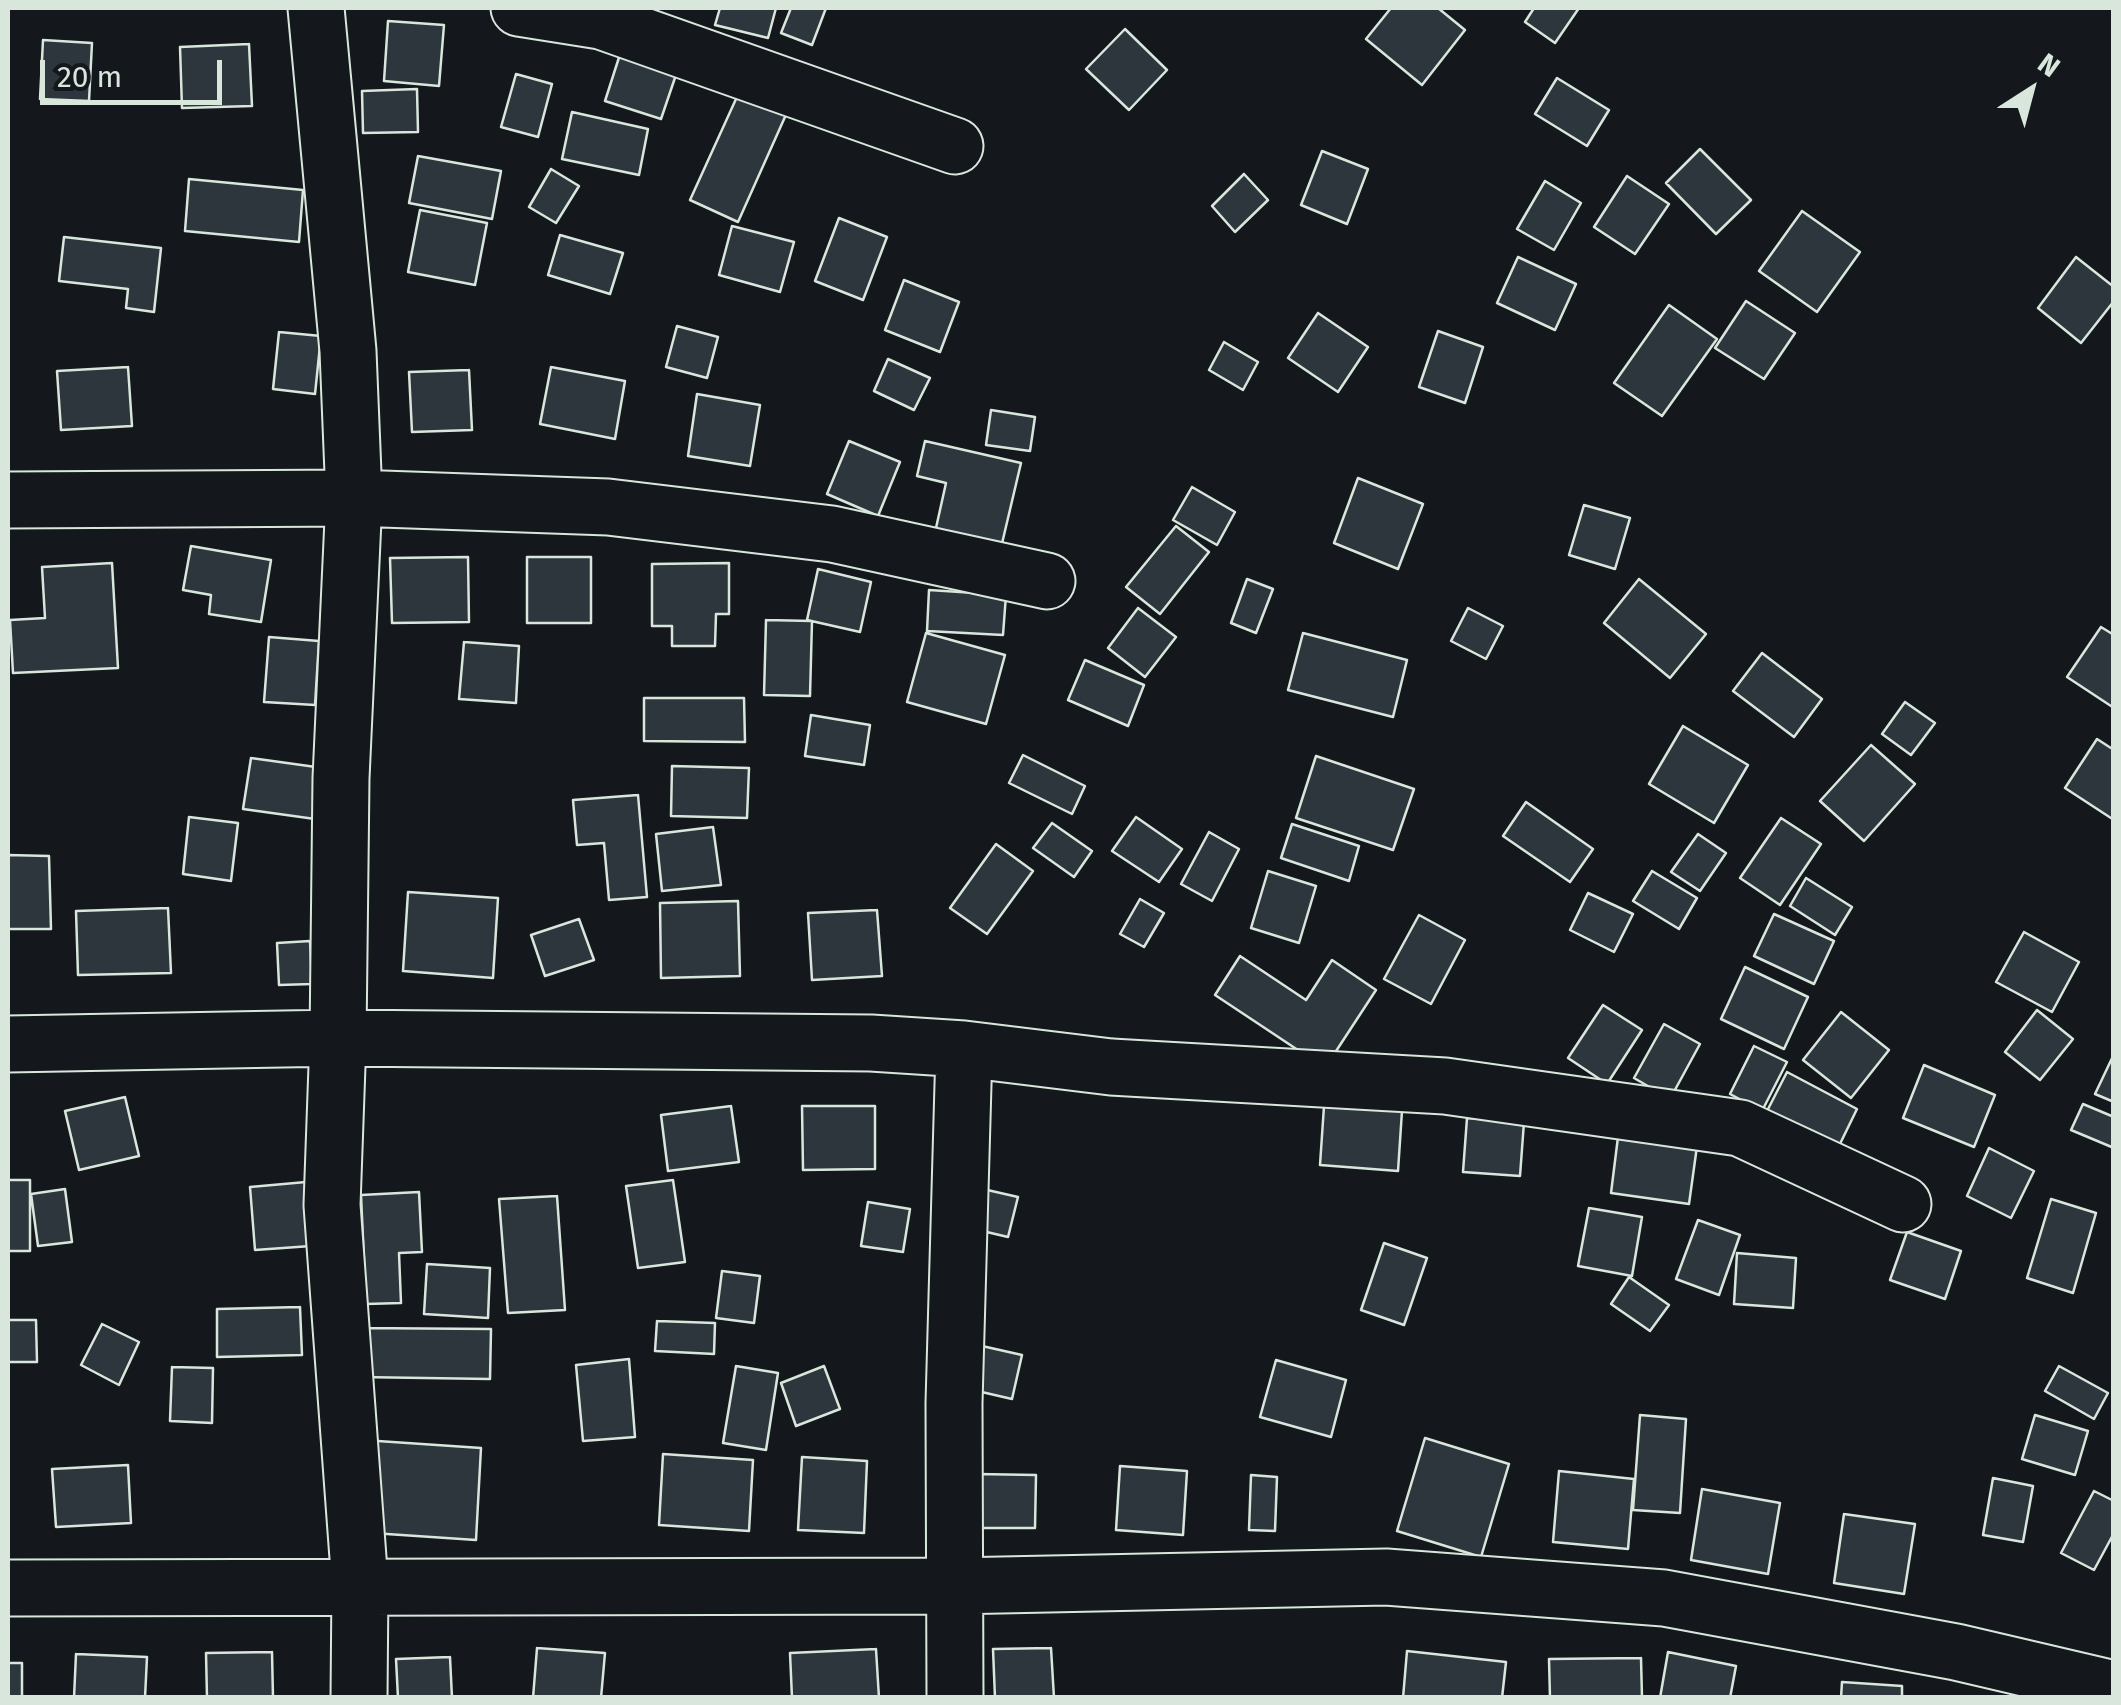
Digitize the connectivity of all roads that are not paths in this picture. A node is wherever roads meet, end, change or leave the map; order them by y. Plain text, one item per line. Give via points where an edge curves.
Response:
1 (316, 8) edge
2 (519, 8) edge
3 (955, 146) dead end
4 (354, 498) junction
5 (8, 500) edge
6 (1047, 581) dead end
7 (338, 1038) junction
8 (8, 1044) edge
9 (964, 1050) junction
10 (1903, 1204) dead end
11 (360, 1585) junction
12 (953, 1586) junction
13 (8, 1588) edge
14 (2114, 1689) edge
15 (359, 1698) edge
16 (955, 1698) edge

1 - 4 street via 348,351
2 - 3 street via 602,21
4 - 5 street
4 - 6 street via 608,507 702,518 832,534
4 - 7 street
7 - 8 street
7 - 9 street via 871,1043
7 - 11 street via 332,1205
9 - 10 street via 1111,1067 1444,1086 1704,1122 1740,1128
9 - 12 street
11 - 12 street
11 - 13 street
11 - 15 street
12 - 14 street via 1386,1577 1664,1598
12 - 16 street

